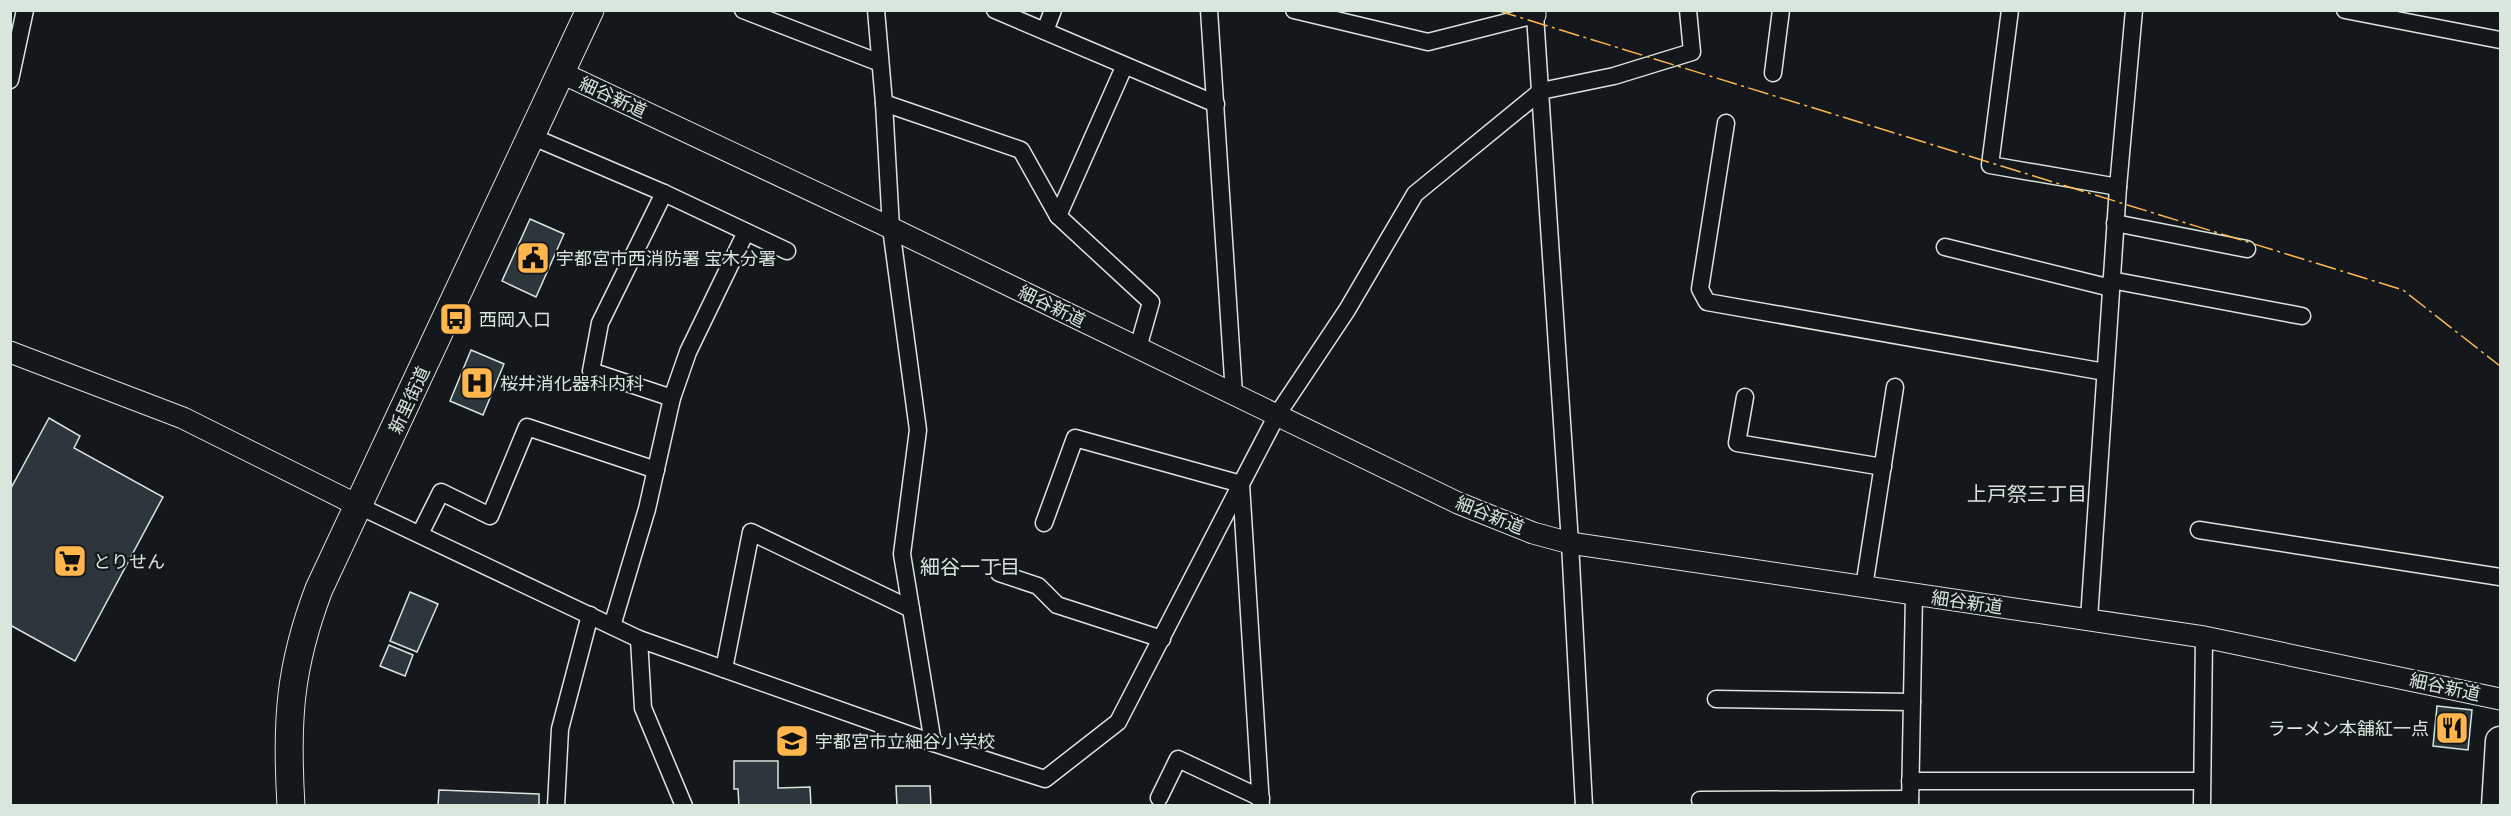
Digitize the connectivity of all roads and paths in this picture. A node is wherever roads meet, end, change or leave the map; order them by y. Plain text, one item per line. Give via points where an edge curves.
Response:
1 (25, 10) edge
2 (590, 10) edge
3 (743, 10) edge
4 (876, 10) edge
5 (994, 10) edge
6 (1053, 10) edge
7 (1209, 10) edge
8 (1294, 10) edge
9 (1688, 10) edge
10 (1780, 10) edge
11 (2010, 10) edge
12 (2134, 10) edge
13 (2345, 10) edge
14 (1535, 13) edge
15 (1044, 31) junction
16 (2500, 40) edge
17 (880, 63) junction
18 (1124, 67) junction
19 (562, 73) junction
20 (1773, 73) dead end
21 (10, 80) edge
22 (1541, 91) junction
23 (884, 103) junction
24 (1216, 104) junction
25 (1726, 123) dead end
26 (533, 137) junction
27 (2118, 187) junction
28 (664, 194) junction
29 (1058, 216) junction
30 (2115, 223) junction
31 (891, 228) junction
32 (746, 232) junction
33 (1945, 247) dead end
34 (2247, 249) dead end
35 (787, 251) dead end
36 (2111, 284) junction
37 (2302, 316) dead end
38 (1138, 348) junction
39 (10, 352) edge
40 (2105, 372) junction
41 (1896, 387) dead end
42 (1234, 394) junction
43 (1745, 397) dead end
44 (672, 398) junction
45 (1277, 415) junction
46 (1883, 467) junction
47 (656, 470) junction
48 (1241, 484) junction
49 (359, 506) junction
50 (1044, 523) dead end
51 (2199, 530) dead end
52 (420, 534) junction
53 (1570, 543) junction
54 (999, 573) dead end
55 (2500, 577) edge
56 (1864, 587) junction
57 (1914, 595) junction
58 (911, 609) junction
59 (590, 615) junction
60 (2088, 619) junction
61 (612, 626) junction
62 (2204, 637) junction
63 (639, 639) junction
64 (1162, 639) junction
65 (724, 669) junction
66 (1716, 699) dead end
67 (2500, 699) edge
68 (1912, 702) junction
69 (2500, 741) edge
70 (933, 743) junction
71 (1910, 781) junction
72 (2202, 781) junction
73 (1159, 798) dead end
74 (1700, 800) dead end
75 (1261, 802) edge
76 (1910, 802) edge
77 (291, 806) edge
78 (556, 806) edge
79 (684, 806) edge
80 (1584, 806) edge
81 (2202, 806) edge
82 (2496, 806) edge

1 - 21 street
2 - 19 main road, 新里街道
3 - 17 street
4 - 17 street
5 - 15 street
6 - 15 street
7 - 24 street
8 - 14 street via 1428,42
9 - 22 street via 1692,52 1614,76
10 - 20 street
11 - 27 street via 1990,165
12 - 27 street
13 - 16 street
14 - 22 street
15 - 18 street
17 - 23 street
18 - 24 street
18 - 29 street
19 - 26 main road, 新里街道
19 - 31 street, 細谷新道
22 - 45 street via 1415,194 1347,310
22 - 53 street
23 - 29 street via 1021,150
23 - 31 street
24 - 42 street
25 - 40 street via 1700,289 1707,302
26 - 28 street
26 - 49 main road, 新里街道
27 - 30 street
28 - 32 street
28 - 44 street via 600,323 591,371
29 - 38 street via 1151,302
30 - 34 street
30 - 36 street
31 - 38 street, 細谷新道
31 - 58 street via 918,430 902,554
32 - 35 street
32 - 44 street via 688,352
33 - 36 street
36 - 37 street
36 - 40 street
38 - 42 street, 細谷新道
39 - 49 street via 183,418
40 - 60 street
41 - 46 street
42 - 45 street, 細谷新道
43 - 46 street via 1737,443
44 - 47 street
45 - 48 street
45 - 53 street, 細谷新道 via 1486,515
46 - 56 street
47 - 52 street via 527,427 490,516 441,492
47 - 61 street
48 - 50 street via 1075,438
48 - 64 street
48 - 75 street
49 - 52 street
49 - 77 main road, 新里街道 via 319,589 298,653 289,709
51 - 55 street
52 - 59 street
53 - 56 street, 細谷新道
53 - 80 street
54 - 64 street via 1038,586 1057,605
56 - 57 street, 細谷新道
57 - 60 street, 細谷新道
57 - 68 street
58 - 65 street via 751,532
58 - 70 street
59 - 61 street
59 - 78 street via 560,729
60 - 62 street, 細谷新道
61 - 63 street
62 - 67 street, 細谷新道
62 - 72 street
63 - 65 street
63 - 79 street via 643,708
64 - 70 street via 1118,722 1045,779
65 - 70 street
66 - 68 street
68 - 71 street
69 - 82 highway
71 - 72 street
71 - 76 street
72 - 81 street
73 - 75 street via 1178,759
74 - 76 street

